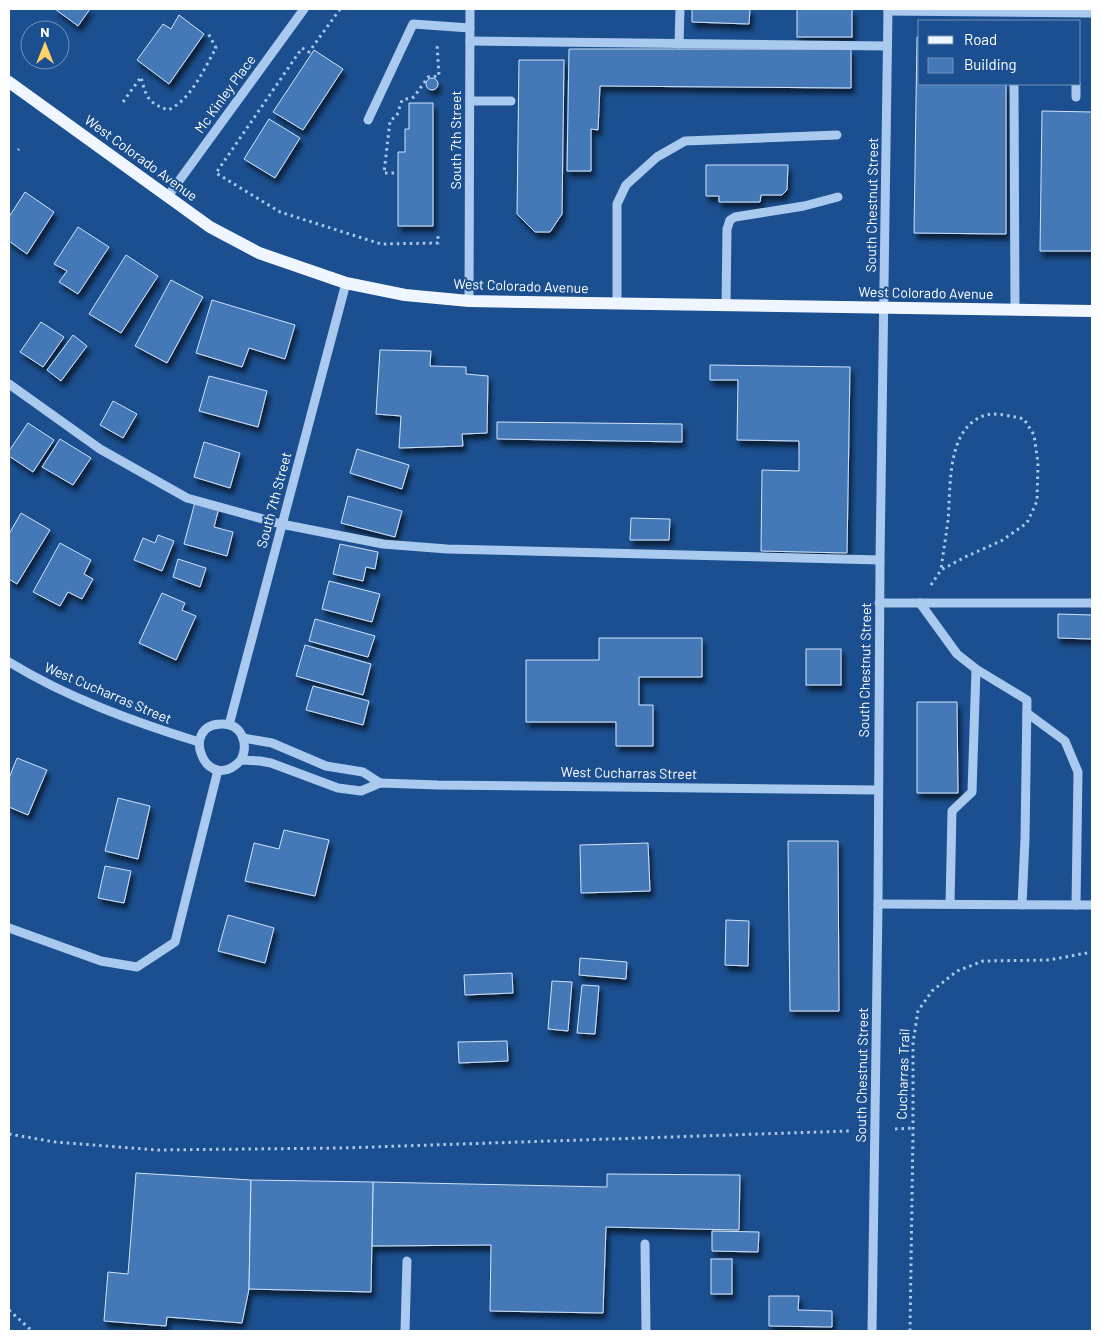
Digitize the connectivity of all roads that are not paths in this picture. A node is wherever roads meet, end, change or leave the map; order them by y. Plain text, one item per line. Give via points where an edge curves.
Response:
1 (304, 9) edge
2 (470, 9) edge
3 (680, 9) edge
4 (888, 10) edge
5 (1092, 13) edge
6 (1014, 17) edge
7 (1075, 17) edge
8 (470, 28) junction
9 (470, 41) junction
10 (679, 44) junction
11 (888, 46) junction
12 (9, 82) edge
13 (1014, 85) edge
14 (1076, 85) edge
15 (1076, 97) dead end
16 (470, 101) junction
17 (511, 101) dead end
18 (368, 120) dead end
19 (837, 135) dead end
20 (168, 196) junction
21 (838, 197) dead end
22 (346, 283) junction
23 (469, 301) junction
24 (617, 304) junction
25 (726, 305) junction
26 (884, 308) junction
27 (1015, 310) junction
28 (1092, 310) edge
29 (9, 384) edge
30 (281, 524) junction
31 (880, 560) junction
32 (879, 603) junction
33 (920, 603) junction
34 (1092, 603) edge
35 (9, 662) edge
36 (976, 669) junction
37 (1027, 713) junction
38 (229, 725) junction
39 (243, 738) junction
40 (199, 742) junction
41 (241, 760) junction
42 (218, 770) junction
43 (380, 783) junction
44 (877, 790) junction
45 (878, 904) junction
46 (950, 904) junction
47 (1022, 905) junction
48 (1076, 905) junction
49 (1092, 905) edge
50 (9, 928) edge
51 (645, 1244) dead end
52 (407, 1262) dead end
53 (405, 1331) edge
54 (646, 1331) edge
55 (872, 1331) edge

1 - 20 street, Mc Kinley Place
2 - 8 street, South 7th Street
3 - 10 street
4 - 6 street
4 - 11 street, South Chestnut Street
5 - 7 street
6 - 7 street
8 - 9 street, South 7th Street
8 - 18 street via 412,24
9 - 10 street
9 - 16 street, South 7th Street
10 - 11 street
11 - 26 street, South Chestnut Street
12 - 20 main road, West Colorado Avenue
13 - 27 street
14 - 15 street
16 - 17 street
16 - 23 street, South 7th Street
19 - 24 street via 685,141 657,157 626,186 617,204
20 - 22 main road, West Colorado Avenue via 210,227 259,253
21 - 25 street via 730,220 727,229
22 - 23 main road, West Colorado Avenue via 405,295
22 - 30 street, South 7th Street
23 - 24 main road, West Colorado Avenue
24 - 25 main road, West Colorado Avenue
25 - 26 main road, West Colorado Avenue
26 - 27 main road, West Colorado Avenue
26 - 31 street, South Chestnut Street
27 - 28 main road, West Colorado Avenue
29 - 30 street via 100,449 188,498
30 - 31 street via 383,544 447,549
30 - 38 street, South 7th Street
31 - 32 street, South Chestnut Street
32 - 33 street
32 - 44 street, South Chestnut Street
33 - 34 street
33 - 36 street via 957,654
35 - 40 street, West Cucharras Street via 72,696 151,728
36 - 37 street via 1027,700
36 - 46 street via 972,792 952,811
37 - 47 street
37 - 48 street via 1065,742 1078,772
38 - 39 street via 236,728
38 - 40 street via 214,725
39 - 41 street via 246,747
39 - 43 street, West Cucharras Street via 272,743 326,766 363,772
40 - 42 street via 201,757 211,768
41 - 42 street, West Cucharras Street via 231,768
41 - 43 street, West Cucharras Street via 271,763 338,788 361,791
42 - 50 street via 175,942 136,967 101,961
43 - 44 street, West Cucharras Street
44 - 45 street, South Chestnut Street
45 - 46 street
45 - 55 street, South Chestnut Street
46 - 47 street
47 - 48 street
48 - 49 street
51 - 54 street
52 - 53 street

